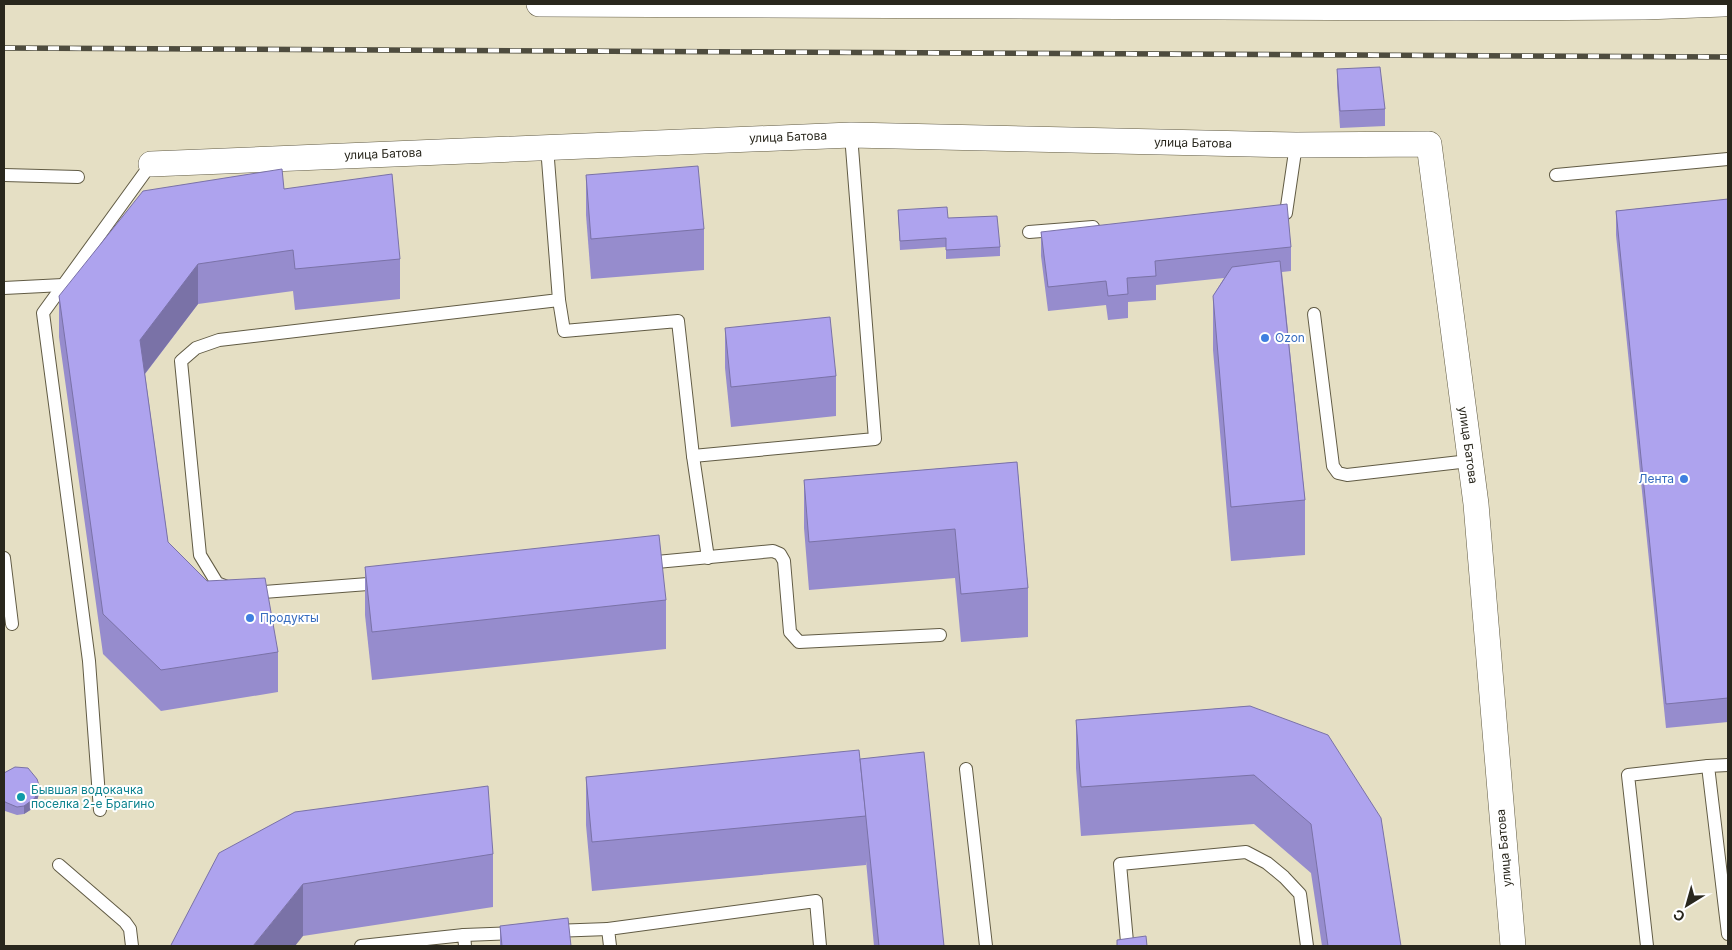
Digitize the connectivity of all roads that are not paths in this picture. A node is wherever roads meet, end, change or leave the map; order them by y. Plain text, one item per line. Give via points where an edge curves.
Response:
1 (539, 4) edge
2 (1723, 4) edge
3 (630, 5) edge
4 (1273, 6) edge
5 (1645, 6) edge
6 (851, 135) junction
7 (1296, 145) junction
8 (547, 147) junction
9 (1728, 159) edge
10 (150, 164) joint
11 (4, 175) edge
12 (1556, 175) dead end
13 (78, 177) dead end
14 (1266, 215) edge
15 (1108, 226) edge
16 (1029, 232) dead end
17 (63, 285) junction
18 (4, 288) edge
19 (559, 300) junction
20 (1314, 314) dead end
21 (692, 456) junction
22 (1469, 461) junction
23 (4, 558) edge
24 (708, 558) junction
25 (630, 564) edge
26 (395, 582) edge
27 (12, 624) dead end
28 (940, 635) dead end
29 (1728, 765) edge
30 (1708, 766) junction
31 (966, 769) dead end
32 (100, 810) dead end
33 (59, 865) dead end
34 (608, 929) junction
35 (1728, 934) edge
36 (465, 940) edge
37 (1127, 942) edge
38 (132, 946) edge
39 (361, 946) edge
40 (610, 946) edge
41 (820, 946) edge
42 (986, 946) edge
43 (1307, 946) edge
44 (1512, 946) edge
45 (1647, 946) edge

1 - 3 street
2 - 5 street
3 - 4 street
4 - 5 street
6 - 7 street, улица Батова
6 - 8 street, улица Батова
6 - 21 lane via 875,439
7 - 14 lane via 1286,214
7 - 22 street, улица Батова via 1429,144
8 - 10 street, улица Батова
8 - 19 lane
9 - 12 lane
10 - 17 lane
11 - 13 lane
15 - 16 lane
17 - 18 lane
17 - 32 lane via 43,313 89,661
19 - 21 lane via 564,331 678,321
19 - 26 lane via 219,340 196,348 181,361 200,555 217,583 243,594
20 - 22 lane via 1333,466 1338,473 1347,475
21 - 24 lane
22 - 44 street, улица Батова via 1476,504
23 - 27 lane
24 - 25 lane
24 - 28 lane via 773,551 780,554 784,561 790,632 799,642
29 - 30 lane
30 - 35 lane
30 - 45 lane via 1628,776
31 - 42 lane
33 - 38 lane via 125,922 130,928
34 - 36 lane via 536,932
34 - 40 lane
34 - 41 lane via 816,901
36 - 39 lane
37 - 43 lane via 1120,864 1246,852 1267,863 1300,894

